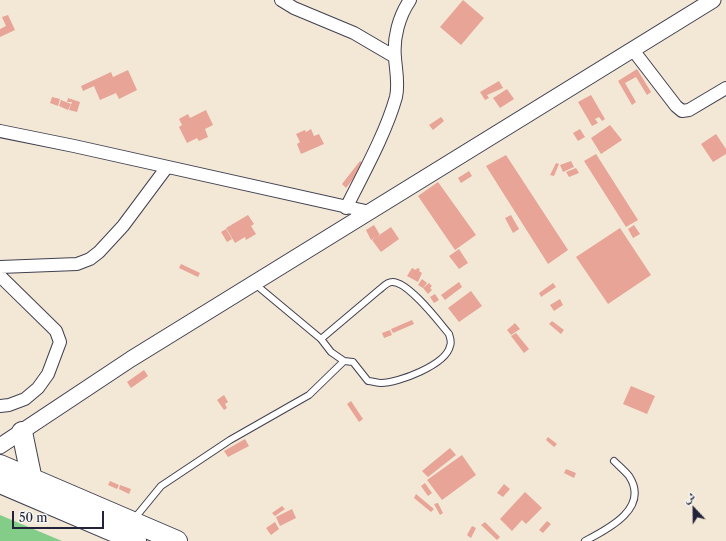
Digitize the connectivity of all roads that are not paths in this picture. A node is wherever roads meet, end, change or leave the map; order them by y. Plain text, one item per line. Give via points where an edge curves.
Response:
1 (281, 0) edge
2 (410, 0) edge
3 (713, 0) edge
4 (633, 50) junction
5 (395, 58) junction
6 (726, 88) edge
7 (0, 131) edge
8 (167, 167) junction
9 (346, 208) junction
10 (370, 212) junction
11 (0, 267) edge
12 (0, 276) edge
13 (254, 283) junction
14 (321, 340) junction
15 (344, 361) junction
16 (0, 406) edge
17 (22, 432) junction
18 (0, 446) edge
19 (614, 460) dead end
20 (0, 466) edge
21 (32, 480) junction
22 (0, 483) edge
23 (132, 521) junction
24 (136, 541) edge
25 (177, 541) edge
26 (585, 541) edge

1 - 5 street via 304,13 354,33
2 - 5 street via 401,16 397,31
3 - 4 street
4 - 6 street via 682,111 690,110
4 - 10 street
5 - 9 street via 398,80 396,96 384,129
7 - 8 street
8 - 9 street
8 - 11 street via 123,226 90,259 77,264
9 - 10 street
10 - 13 street
12 - 16 street via 56,331 60,342 48,374 38,388 26,398
13 - 14 lane
13 - 17 street via 131,359
14 - 15 lane via 331,352
14 - 15 lane via 379,290 394,282 419,299 449,334 451,341 448,353 438,361 418,373 398,380 381,383 368,381 353,362
15 - 23 lane via 309,395 230,440 161,486
17 - 18 street
17 - 21 highway
19 - 26 lane via 629,476 634,487 635,496 630,510 614,525
20 - 21 highway
21 - 23 highway
22 - 24 highway
23 - 25 highway

